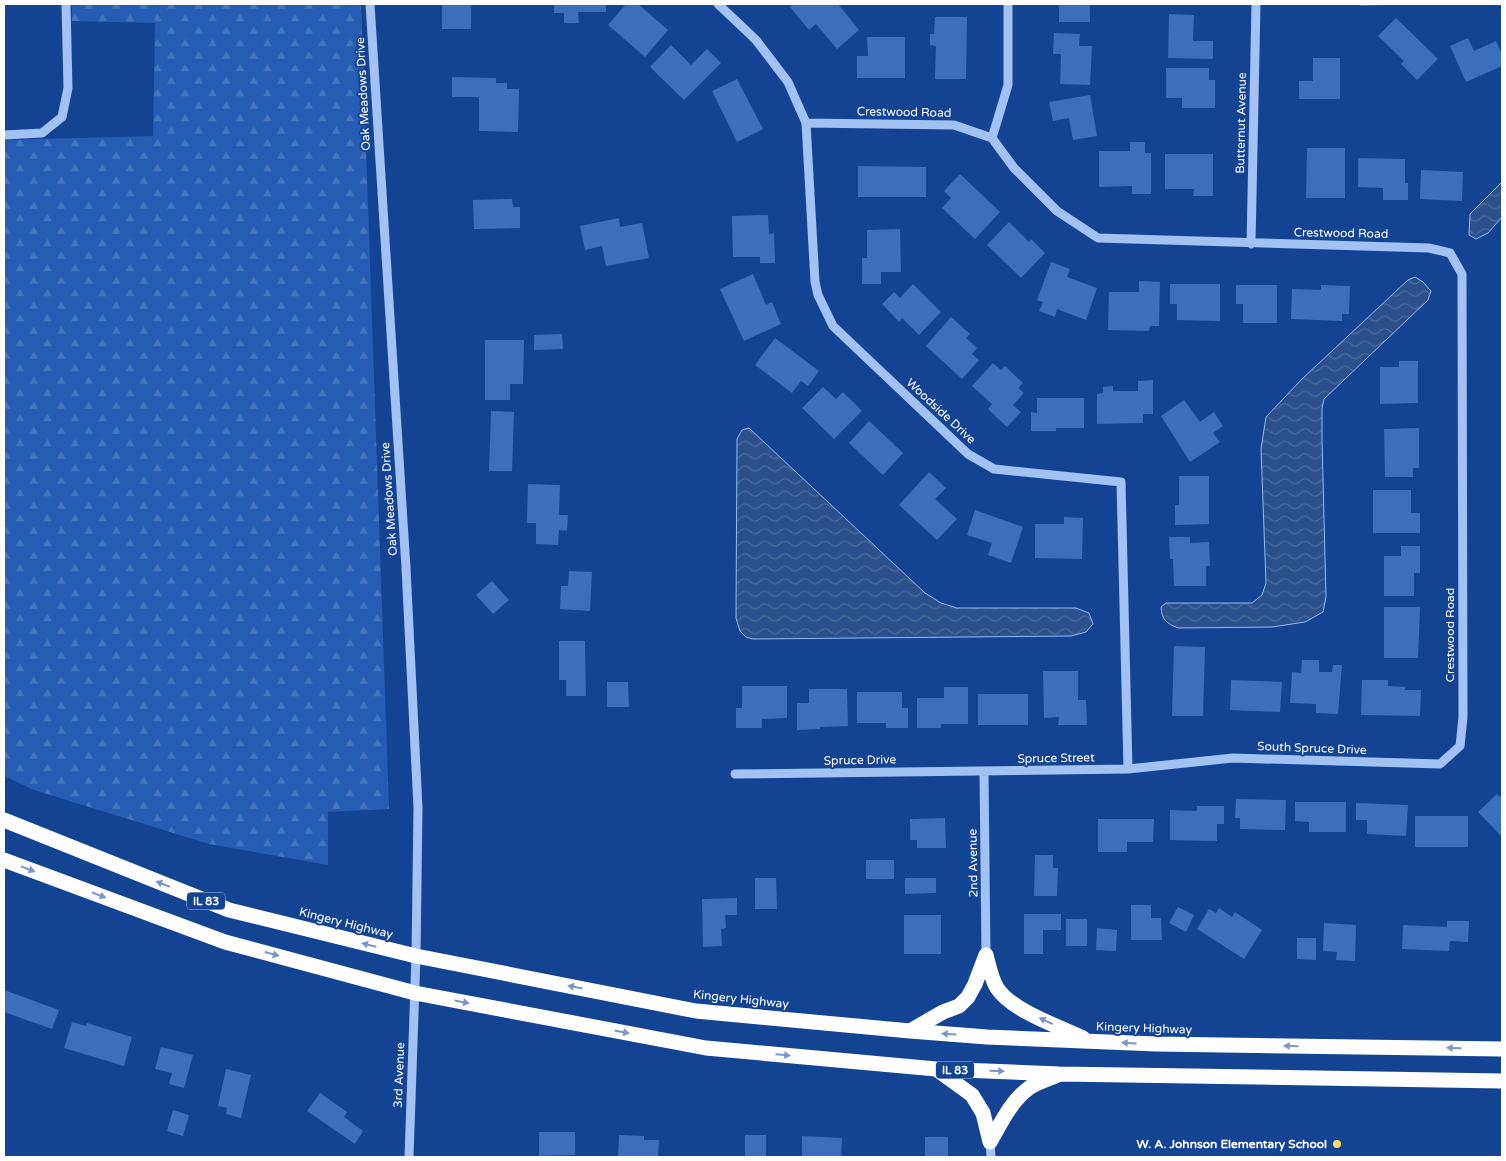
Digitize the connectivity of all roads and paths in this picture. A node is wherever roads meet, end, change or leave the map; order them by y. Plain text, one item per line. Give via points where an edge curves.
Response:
1 (66, 4) edge
2 (370, 4) edge
3 (718, 4) edge
4 (1008, 4) edge
5 (1256, 4) edge
6 (806, 123) junction
7 (4, 135) edge
8 (992, 138) junction
9 (1251, 244) junction
10 (1463, 717) joint
11 (1128, 769) junction
12 (984, 772) junction
13 (736, 774) dead end
14 (4, 820) edge
15 (4, 860) edge
16 (986, 955) junction
17 (416, 956) junction
18 (414, 992) junction
19 (910, 1032) junction
20 (1091, 1041) junction
21 (1502, 1049) edge
22 (936, 1069) junction
23 (1060, 1074) junction
24 (1502, 1081) edge
25 (990, 1150) edge
26 (409, 1157) edge

1 - 7 street via 68,88 62,117 42,134
2 - 17 street, Oak Meadows Drive via 418,798
3 - 6 street, Woodside Drive via 756,40 788,82
4 - 8 street via 1008,85
5 - 9 street, Butternut Avenue
6 - 8 street, Crestwood Road via 954,125
6 - 11 street, Woodside Drive via 814,282 833,326 968,454 994,469 1121,482
8 - 9 street, Crestwood Road via 1014,168 1057,211 1098,238
9 - 10 street, Crestwood Road via 1429,248 1450,253 1462,274
10 - 11 street, South Spruce Drive via 1460,746 1440,764 1233,758
11 - 12 street, Spruce Street
12 - 13 street, Spruce Drive
12 - 16 street, 2nd Avenue
17 -> 14 highway, Kingery Highway / IL 83 via 229,910
15 -> 18 highway, IL 83 via 213,939
16 - 19 highway via 968,997 959,1006
20 -> 16 highway via 1010,1003 997,987
17 - 18 street, Oak Meadows Drive
19 -> 17 highway, Kingery Highway / IL 83 via 696,1011
18 -> 22 highway, IL 83 via 706,1048
18 - 26 street, 3rd Avenue
20 -> 19 highway, Kingery Highway / IL 83
21 -> 20 highway, Kingery Highway / IL 83
22 -> 23 highway, IL 83
22 - 25 highway via 972,1095 983,1113
23 - 24 highway, IL 83
23 - 25 highway via 1029,1088 1017,1099

